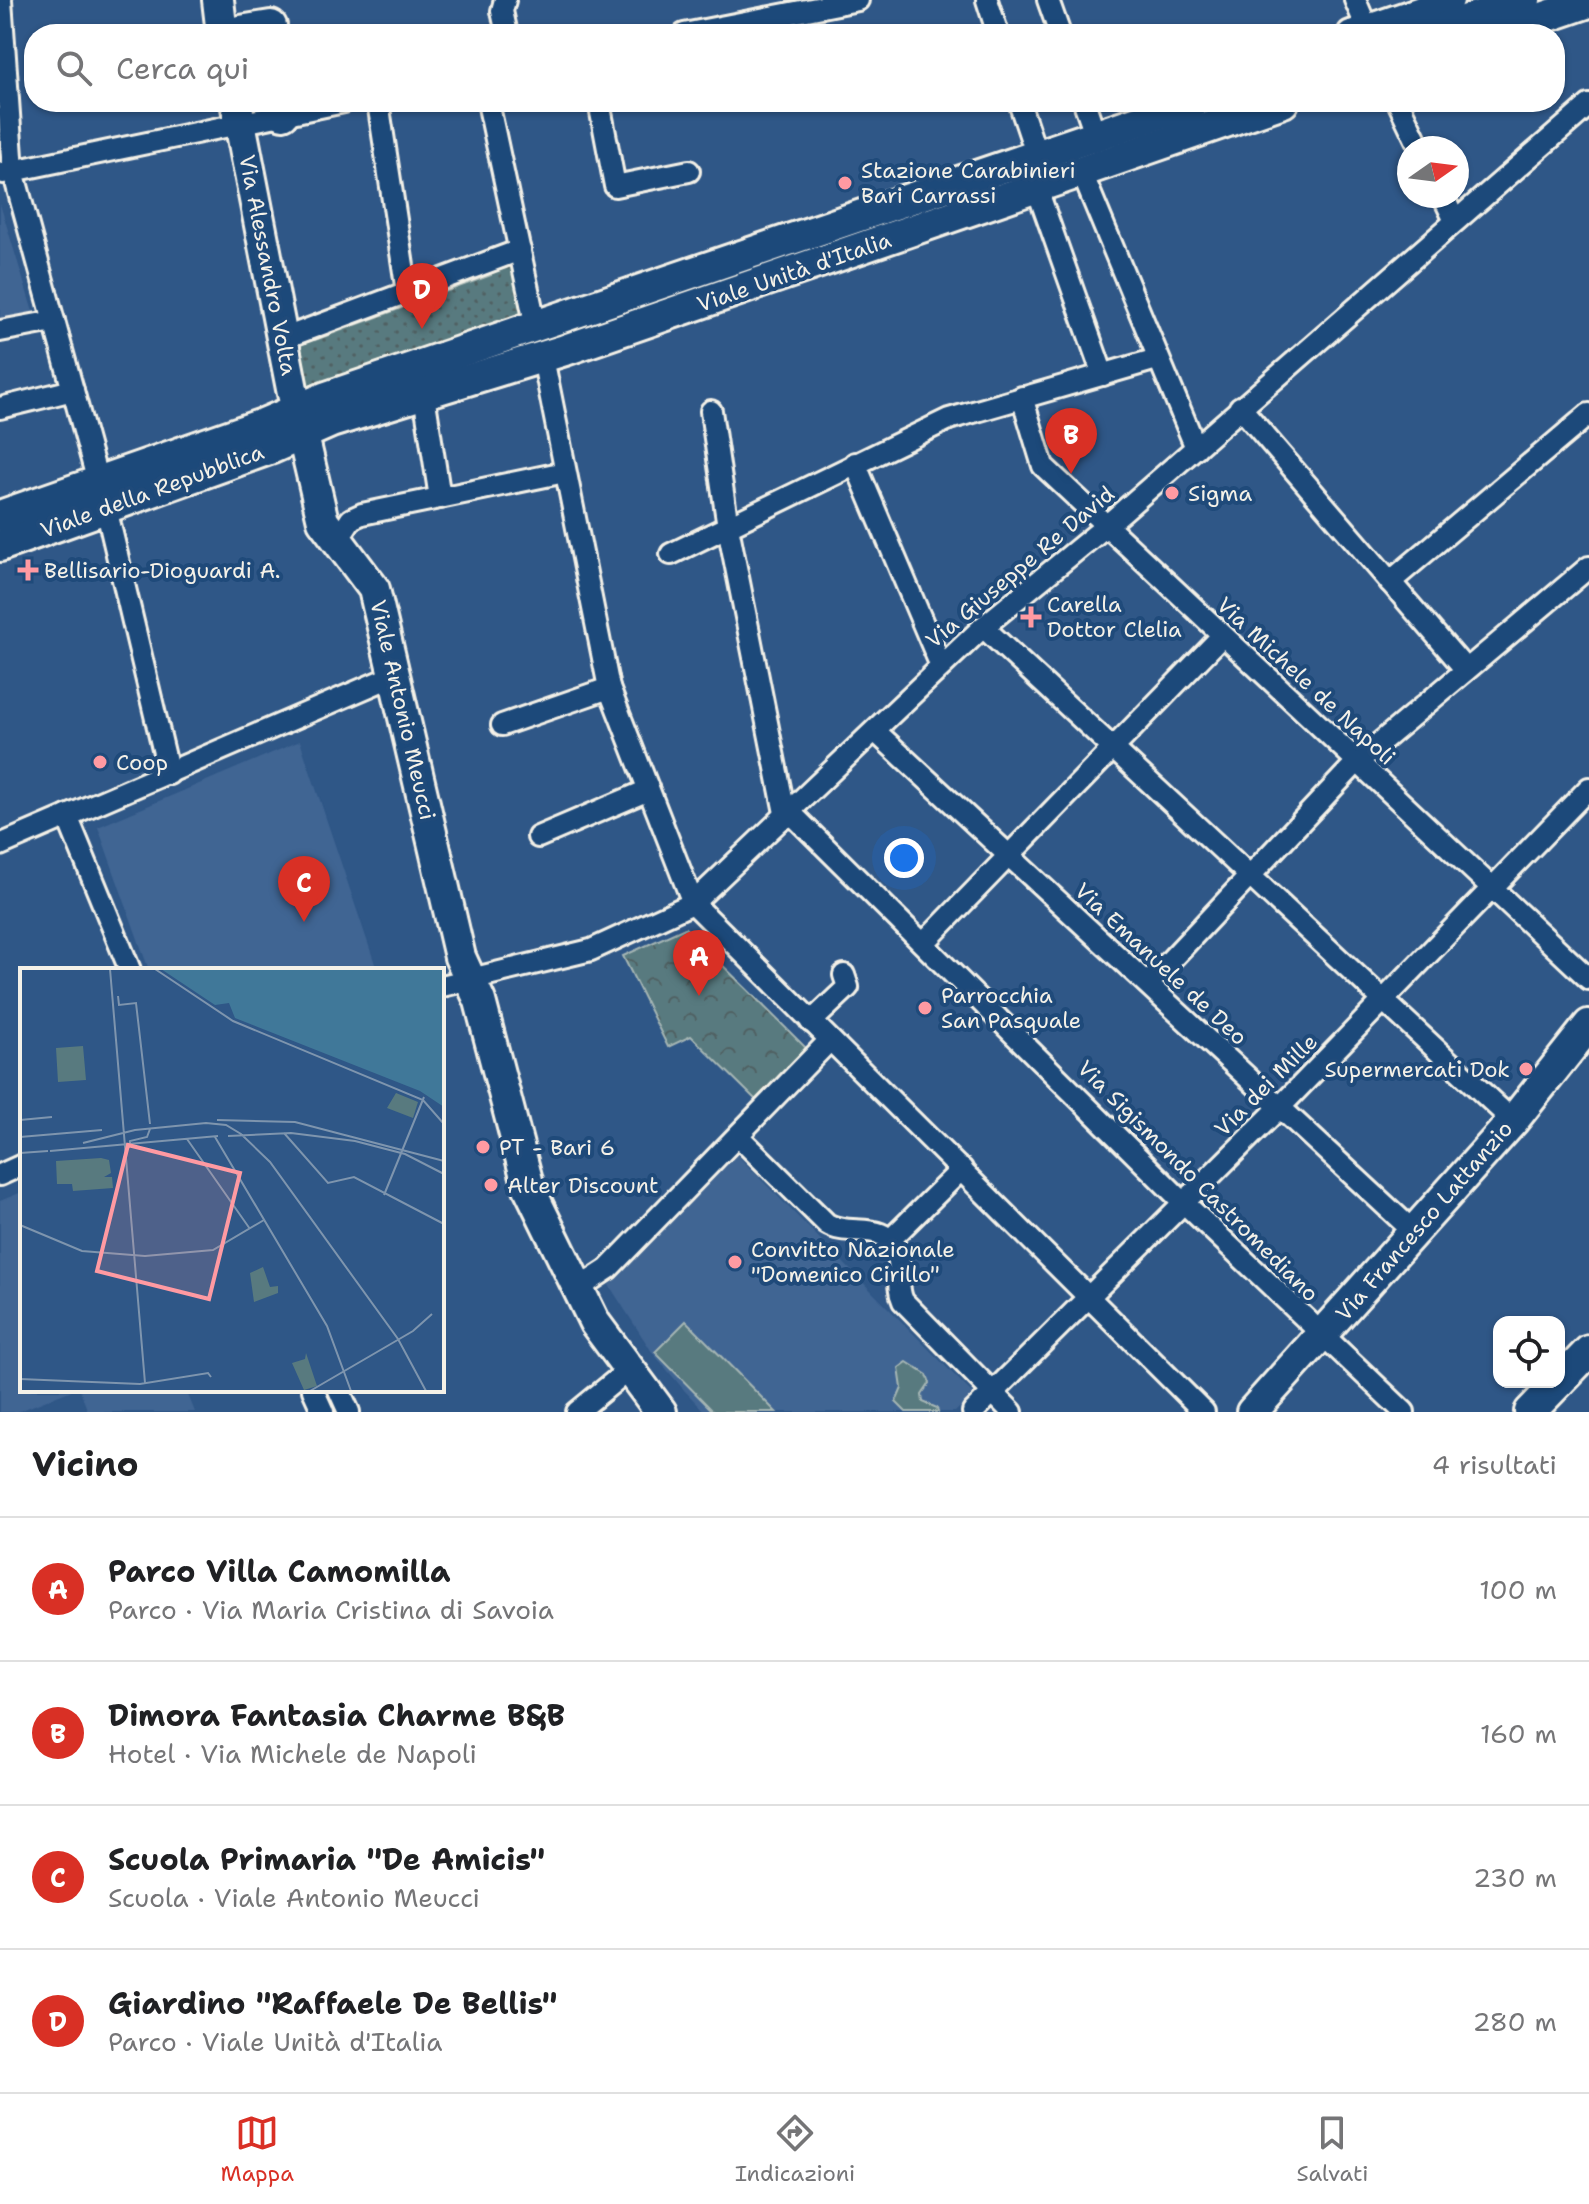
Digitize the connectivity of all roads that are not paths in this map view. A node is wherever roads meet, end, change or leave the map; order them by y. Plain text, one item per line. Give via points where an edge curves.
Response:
1 (1, 0) edge
2 (218, 0) edge
3 (505, 0) edge
4 (858, 0) edge
5 (987, 0) edge
6 (1048, 0) edge
7 (1355, 0) edge
8 (1450, 0) edge
9 (1525, 0) edge
10 (1586, 3) edge
11 (221, 24) edge
12 (505, 24) edge
13 (735, 24) edge
14 (995, 24) edge
15 (1056, 24) edge
16 (1358, 24) edge
17 (1380, 24) edge
18 (1456, 24) edge
19 (1525, 24) edge
20 (2, 32) edge
21 (1589, 105) edge
22 (238, 112) edge
23 (380, 112) edge
24 (490, 112) edge
25 (601, 112) edge
26 (1022, 112) edge
27 (1088, 112) edge
28 (1165, 112) edge
29 (1255, 112) edge
30 (1403, 112) edge
31 (1096, 136) junction
32 (1414, 136) edge
33 (1037, 156) junction
34 (689, 171) dead end
35 (7, 173) edge
36 (1082, 173) junction
37 (1037, 189) junction
38 (907, 199) junction
39 (1449, 208) edge
40 (1455, 221) junction
41 (917, 230) junction
42 (520, 250) junction
43 (675, 278) junction
44 (407, 292) junction
45 (685, 309) junction
46 (54, 321) junction
47 (536, 327) junction
48 (0, 331) edge
49 (282, 339) junction
50 (543, 358) junction
51 (1157, 359) junction
52 (1103, 375) junction
53 (73, 390) junction
54 (424, 395) junction
55 (1022, 397) junction
56 (1240, 407) junction
57 (0, 408) edge
58 (711, 411) dead end
59 (1589, 414) edge
60 (300, 421) junction
61 (1196, 448) junction
62 (855, 463) junction
63 (565, 472) junction
64 (102, 495) junction
65 (440, 498) junction
66 (0, 516) edge
67 (1106, 526) junction
68 (728, 527) junction
69 (0, 546) edge
70 (345, 550) junction
71 (671, 554) dead end
72 (1589, 567) edge
73 (1390, 582) junction
74 (983, 627) junction
75 (1222, 636) junction
76 (941, 666) junction
77 (1466, 670) junction
78 (395, 675) junction
79 (609, 688) junction
80 (502, 725) dead end
81 (875, 731) junction
82 (1115, 747) junction
83 (1357, 762) junction
84 (169, 774) junction
85 (1589, 788) edge
86 (646, 791) junction
87 (788, 815) junction
88 (67, 816) junction
89 (538, 837) dead end
90 (0, 845) edge
91 (1009, 856) junction
92 (1252, 874) junction
93 (1493, 889) junction
94 (693, 903) junction
95 (924, 943) junction
96 (129, 968) edge
97 (844, 975) dead end
98 (1589, 979) edge
99 (455, 983) edge
100 (1148, 984) junction
101 (1385, 1000) junction
102 (811, 1022) junction
103 (1589, 1025) edge
104 (830, 1040) junction
105 (1280, 1107) junction
106 (1513, 1121) junction
107 (738, 1136) junction
108 (20, 1166) edge
109 (962, 1169) junction
110 (0, 1175) edge
111 (1182, 1201) junction
112 (1414, 1232) junction
113 (890, 1240) junction
114 (576, 1290) junction
115 (1089, 1297) junction
116 (1322, 1336) junction
117 (1589, 1351) edge
118 (627, 1371) junction
119 (1565, 1376) edge
120 (1553, 1388) edge
121 (314, 1392) edge
122 (340, 1392) edge
123 (993, 1392) junction
124 (323, 1412) edge
125 (349, 1412) edge
126 (577, 1412) edge
127 (661, 1412) edge
128 (973, 1412) edge
129 (1012, 1412) edge
130 (1204, 1412) edge
131 (1252, 1412) edge
132 (1404, 1412) edge
133 (1530, 1412) edge

1 - 20 street
2 - 11 main road
3 - 12 street
4 - 13 street
5 - 14 street
6 - 15 street
7 - 16 street
8 - 17 street
9 - 18 main road
10 - 19 main road
20 - 35 street
21 - 40 street, Via Giuseppe Re David
22 - 35 street
22 - 49 main road, Via Alessandro Volta
23 - 44 street
24 - 42 street
25 - 34 street via 615,186
26 - 33 street
27 - 31 street
28 - 31 main road, Viale Unità d'Italia
29 - 36 main road, Viale Unità d'Italia
30 - 32 street
31 - 33 main road, Viale Unità d'Italia
33 - 38 main road, Viale Unità d'Italia
35 - 46 street
36 - 37 main road, Viale Unità d'Italia
36 - 51 street
37 - 41 main road, Viale Unità d'Italia
37 - 52 street
38 - 41 main road via 916,212
38 - 43 main road, Viale Unità d'Italia
39 - 40 street
40 - 56 street, Via Giuseppe Re David
41 - 45 main road, Viale Unità d'Italia
42 - 44 street
42 - 47 street
43 - 45 main road via 675,295
43 - 47 main road, Viale Unità d'Italia
44 - 49 street
45 - 50 main road, Viale Unità d'Italia
46 - 48 street
46 - 53 street
47 - 60 main road, Viale Unità d'Italia
49 - 60 main road, Via Alessandro Volta
50 - 54 main road, Viale Unità d'Italia
50 - 63 street
51 - 52 street
51 - 61 street
52 - 55 street
53 - 57 street
53 - 64 street
54 - 60 main road, Viale Unità d'Italia via 331,422
54 - 65 street
55 - 62 street via 949,419
55 - 67 street, Via Michele de Napoli via 1043,466
56 - 61 street, Via Giuseppe Re David
56 - 73 street
58 - 68 street
59 - 73 street
60 - 64 main road, Viale della Repubblica
60 - 70 main road, Viale Antonio Meucci via 323,521
61 - 67 street, Via Giuseppe Re David
62 - 68 street
62 - 76 street
63 - 65 street
63 - 79 street
64 - 66 main road, Viale della Repubblica
64 - 69 main road, Viale della Repubblica
64 - 84 street
65 - 70 street via 351,519 342,533
67 - 74 street, Via Giuseppe Re David
67 - 75 street, Via Michele de Napoli
68 - 71 street
68 - 87 street
70 - 78 main road, Viale Antonio Meucci via 374,589
72 - 77 street
73 - 77 street
74 - 76 street, Via Giuseppe Re David
74 - 82 street
75 - 82 street
75 - 83 street, Via Michele de Napoli
76 - 81 street, Via Giuseppe Re David
77 - 83 street
78 - 84 street
78 - 99 main road, Viale Antonio Meucci
79 - 80 street
79 - 86 street
81 - 87 street, Via Giuseppe Re David
81 - 91 street, Via Emanuele de Deo
82 - 91 street
82 - 92 street
83 - 92 street
83 - 93 street, Via Michele de Napoli
84 - 88 street
85 - 93 street, Via dei Mille
86 - 89 street
86 - 94 street
87 - 94 street, Via Giuseppe Re David
87 - 95 street, Via Sigismondo Castromediano
88 - 90 street
88 - 96 street
91 - 95 street
91 - 100 street, Via Emanuele de Deo
92 - 100 street
92 - 101 street
93 - 98 street, Via Michele de Napoli
93 - 101 street, Via dei Mille
94 - 99 street, Via Giuseppe Re David via 591,950
94 - 102 street
95 - 111 street, Via Sigismondo Castromediano
97 - 102 street via 848,987
99 - 114 main road, Viale Antonio Meucci via 480,1001 529,1188
100 - 105 street, Via Emanuele de Deo
101 - 105 street, Via dei Mille
101 - 106 street
102 - 104 street
103 - 106 main road, Via Francesco Lattanzio
104 - 107 street
104 - 109 street
105 - 111 street, Via dei Mille
105 - 112 street, Via Emanuele de Deo
106 - 112 main road, Via Francesco Lattanzio
107 - 113 street via 827,1224 837,1230 877,1232
107 - 114 street via 608,1269
108 - 110 street
109 - 113 street
109 - 115 street
111 - 115 street, Via dei Mille
111 - 116 street, Via Sigismondo Castromediano
112 - 116 main road, Via Francesco Lattanzio
113 - 123 street via 897,1252 903,1301
114 - 118 main road, Viale Antonio Meucci
115 - 123 street, Via dei Mille
115 - 130 street
116 - 131 main road, Via Francesco Lattanzio
116 - 132 street, Via Sigismondo Castromediano
117 - 119 main road
118 - 126 street
118 - 127 main road, Viale Antonio Meucci
120 - 133 main road
121 - 124 street
122 - 125 street
123 - 128 street, Via dei Mille
123 - 129 street

